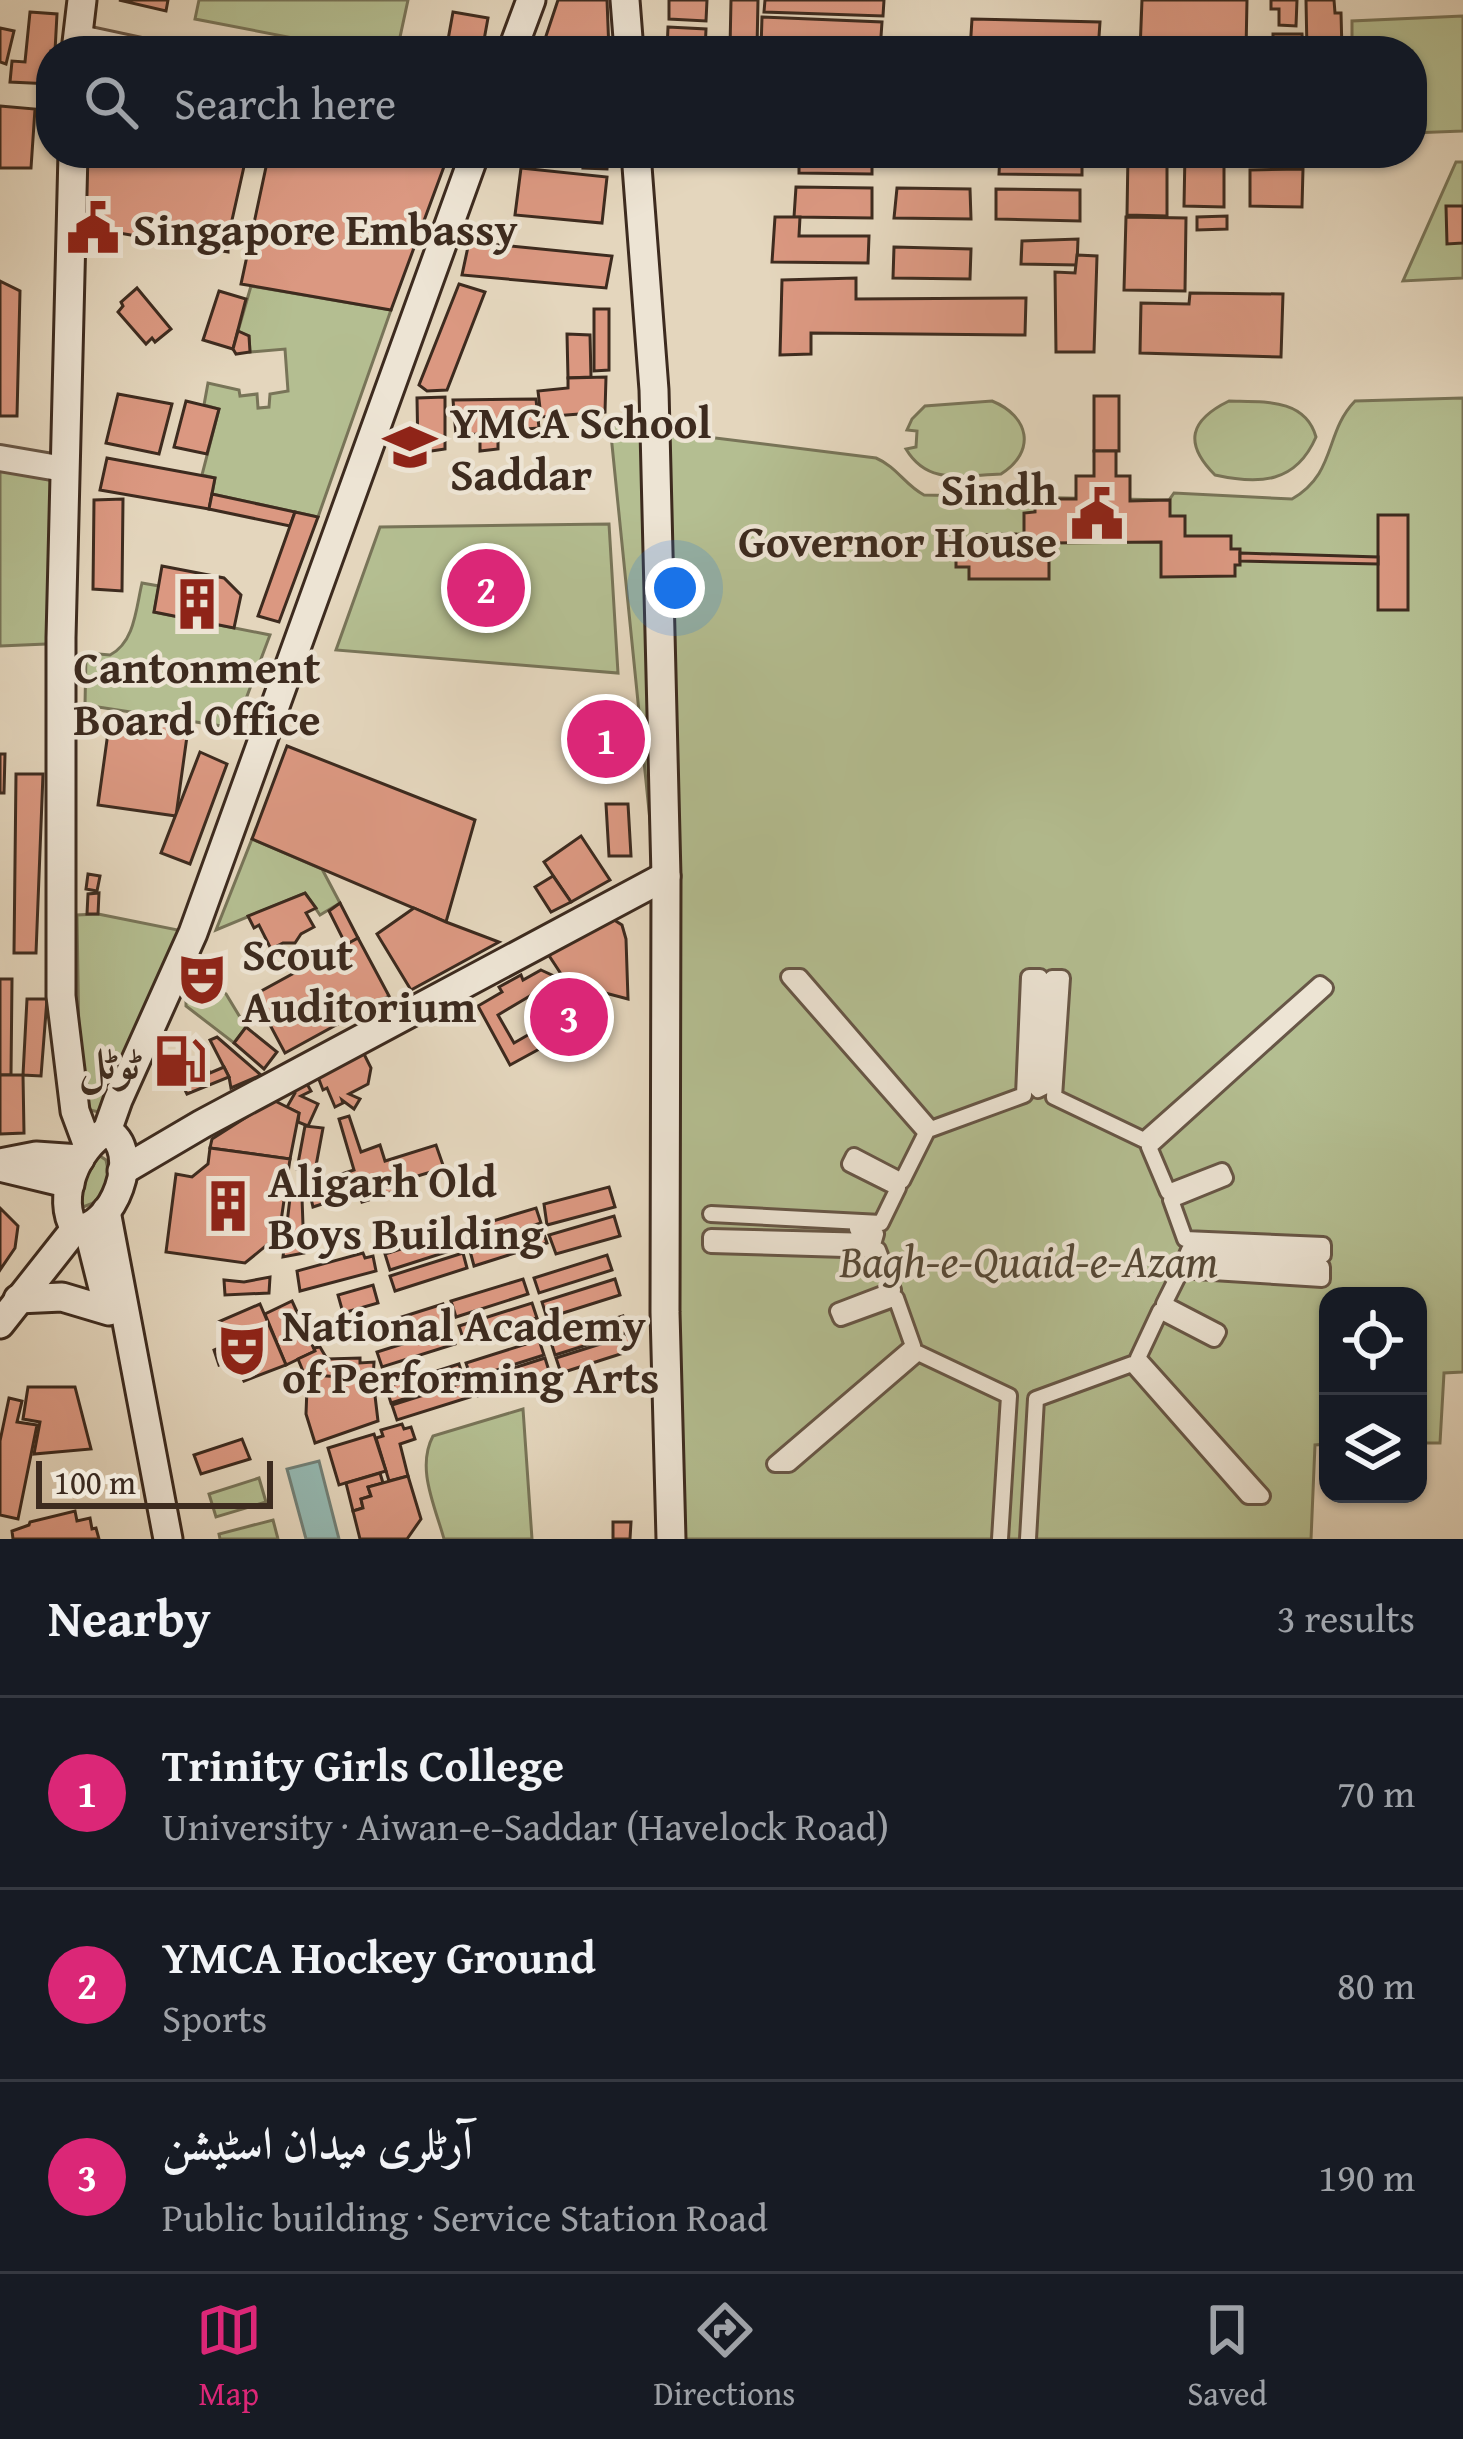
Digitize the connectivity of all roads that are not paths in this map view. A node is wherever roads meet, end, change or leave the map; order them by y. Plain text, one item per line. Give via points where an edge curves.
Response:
1 (82, 0) edge
2 (531, 0) edge
3 (625, 0) edge
4 (77, 36) edge
5 (518, 36) edge
6 (628, 36) edge
7 (73, 168) edge
8 (471, 168) edge
9 (637, 168) edge
10 (0, 458) edge
11 (64, 469) junction
12 (666, 876) junction
13 (98, 1156) junction
14 (0, 1165) edge
15 (90, 1223) junction
16 (18, 1299) junction
17 (109, 1311) junction
18 (0, 1324) edge
19 (153, 1539) edge
20 (168, 1539) edge
21 (671, 1539) edge
22 (1004, 1539) edge
23 (1025, 1539) edge

1 - 4 main road
2 - 5 main road
3 - 6 main road
7 - 11 main road
8 - 13 main road via 153,1024 135,1107
9 - 12 main road via 654,390
10 - 11 street
11 - 13 main road via 61,996 75,1111
12 - 13 main road via 202,1124
12 - 21 main road
13 - 14 main road
13 - 15 main road via 118,1186
13 - 15 main road via 68,1216
15 - 16 main road
15 - 17 main road
15 - 20 main road
16 - 17 main road via 62,1297
16 - 18 main road
17 - 19 main road
22 - 23 street via 1015,1407 1025,1400
22 - 23 street via 1009,1396 918,1353 789,1464 776,1464 913,1346 896,1298 841,1318 838,1311 893,1290 878,1250 711,1245 711,1237 871,1243 872,1231 711,1223 711,1214 881,1223 898,1188 850,1164 854,1156 902,1181 926,1133 789,977 800,977 931,1129 1024,1095 1029,977 1040,977 1033,1084 1046,1086 1052,978 1062,978 1054,1096 1144,1140 1320,984 1325,988 1149,1147 1168,1192 1222,1171 1225,1178 1171,1200 1185,1239 1323,1245 1323,1255 1189,1250 1191,1262 1322,1267 1322,1279 1180,1270 1164,1304 1218,1332 1214,1339 1160,1311 1138,1358 1262,1496 1248,1496 1132,1364 1036,1399

